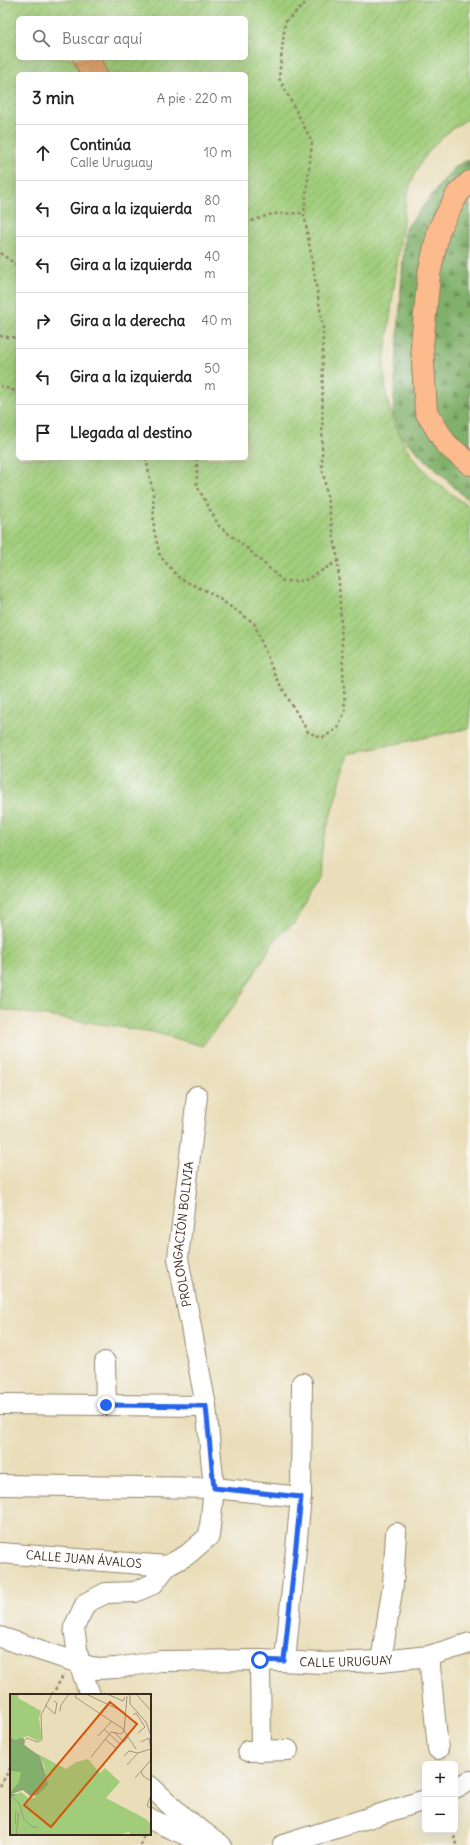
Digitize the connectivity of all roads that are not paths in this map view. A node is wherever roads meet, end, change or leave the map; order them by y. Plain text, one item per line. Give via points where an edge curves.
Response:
1 (470, 182) edge
2 (470, 464) edge
3 (197, 1096) dead end
4 (105, 1362) dead end
5 (302, 1383) dead end
6 (0, 1404) edge
7 (106, 1405) junction
8 (206, 1406) junction
9 (0, 1485) edge
10 (214, 1488) junction
11 (301, 1497) junction
12 (396, 1533) dead end
13 (0, 1553) edge
14 (167, 1566) junction
15 (0, 1638) edge
16 (470, 1643) edge
17 (429, 1656) junction
18 (260, 1660) junction
19 (284, 1661) junction
20 (381, 1661) junction
21 (75, 1662) junction
22 (90, 1694) edge
23 (438, 1749) dead end
24 (288, 1750) dead end
25 (470, 1781) edge
26 (151, 1787) edge
27 (458, 1787) edge
28 (470, 1791) edge
29 (458, 1793) edge
30 (422, 1801) edge
31 (151, 1819) edge
32 (208, 1845) edge
33 (221, 1845) edge
34 (282, 1845) edge

1 - 2 main road via 458,193 439,229 430,274 422,345 426,412 446,444
3 - 8 street, PROLONGACIÓN BOLIVIA via 178,1258
4 - 7 street
5 - 11 street
6 - 7 street
7 - 8 street
8 - 10 street, PROLONGACIÓN BOLIVIA
9 - 10 street
10 - 11 street
10 - 14 street, PROLONGACIÓN BOLIVIA via 209,1536 187,1555
11 - 19 street
12 - 20 street via 393,1585
13 - 14 street, CALLE JUAN ÁVALOS
14 - 21 street, PROLONGACIÓN BOLIVIA via 153,1584 135,1592 106,1593 86,1603 74,1627
15 - 21 street, CALLE URUGUAY
16 - 17 street, CALLE URUGUAY
17 - 20 street, CALLE URUGUAY
17 - 23 street
18 - 19 street, CALLE URUGUAY
18 - 21 street, CALLE URUGUAY via 161,1661 97,1669
18 - 24 street via 254,1751
19 - 20 street, CALLE URUGUAY
21 - 22 street, PROLONGACIÓN BOLIVIA
25 - 27 street
26 - 33 street via 183,1817
28 - 29 street
30 - 34 street
31 - 32 street

